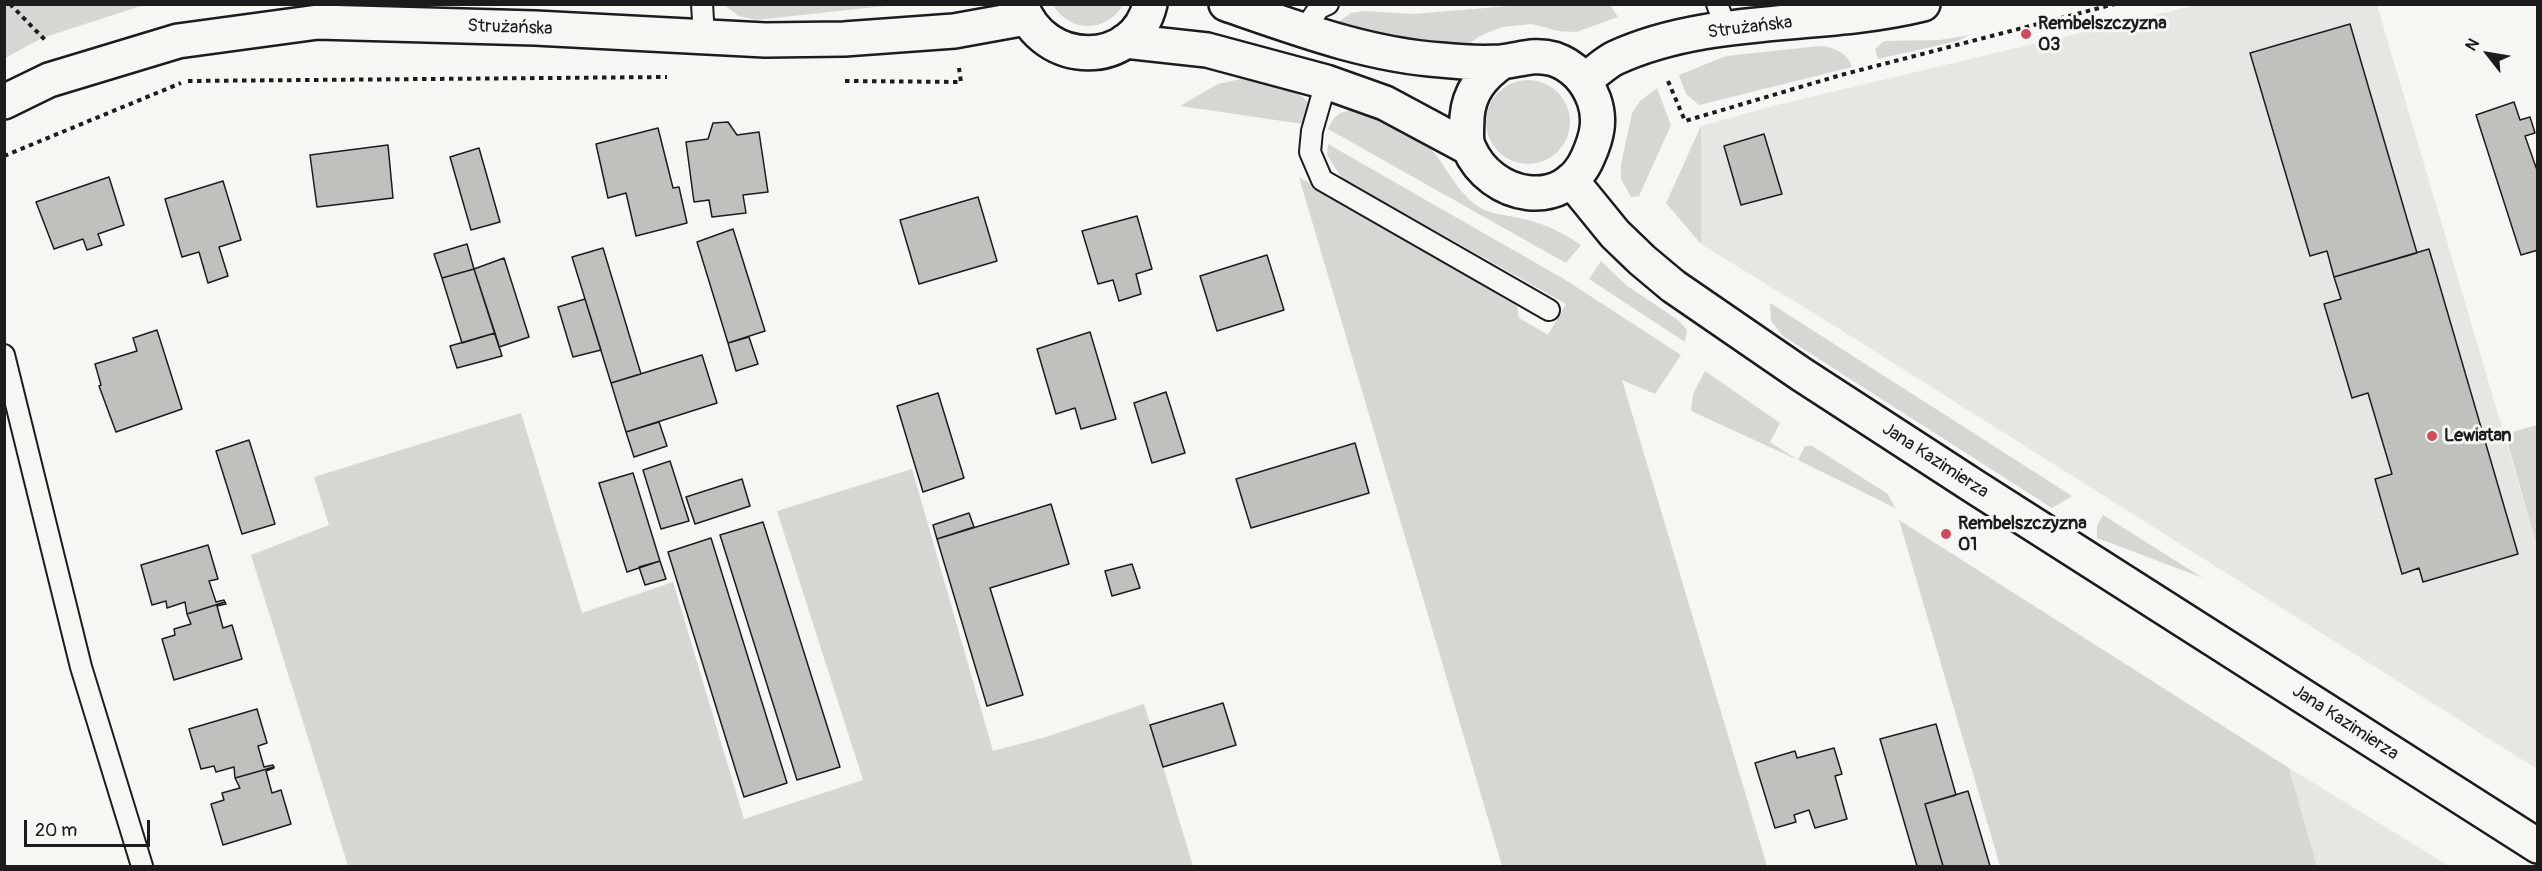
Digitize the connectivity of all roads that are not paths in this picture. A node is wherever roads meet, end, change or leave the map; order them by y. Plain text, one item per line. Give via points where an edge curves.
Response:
1 (1150, 4) edge
2 (1226, 4) edge
3 (1328, 4) edge
4 (1923, 4) edge
5 (1024, 11) edge
6 (1722, 16) edge
7 (703, 20) edge
8 (1304, 30) junction
9 (1125, 41) junction
10 (1502, 62) junction
11 (1585, 79) junction
12 (1326, 82) junction
13 (4, 102) edge
14 (1467, 147) junction
15 (1571, 180) junction
16 (1549, 310) dead end
17 (4, 355) edge
18 (2538, 846) edge
19 (142, 867) edge

1 - 9 main road via 1140,27
2 - 8 main road
3 - 8 lane via 1319,8
4 - 6 main road, Strużańska via 1824,21
5 - 7 main road, Strużańska via 954,31 844,39 765,40
5 - 9 main road via 1040,36 1059,49 1082,54 1104,51
6 - 11 main road, Strużańska via 1614,59
7 - 13 main road, Strużańska via 535,28 318,22 178,41 49,81
8 - 10 main road via 1374,51 1440,60
9 - 12 main road via 1207,50
10 - 11 main road via 1534,56 1556,60
10 - 14 main road via 1485,74 1468,105
11 - 15 main road via 1598,112 1597,136 1581,172
12 - 14 main road via 1385,104
12 - 16 lane via 1310,152 1322,180
14 - 15 main road via 1498,184 1523,194 1551,192
15 - 18 main road, Jana Kazimierza via 1642,260 1700,304 1974,487
17 - 19 lane via 81,667

